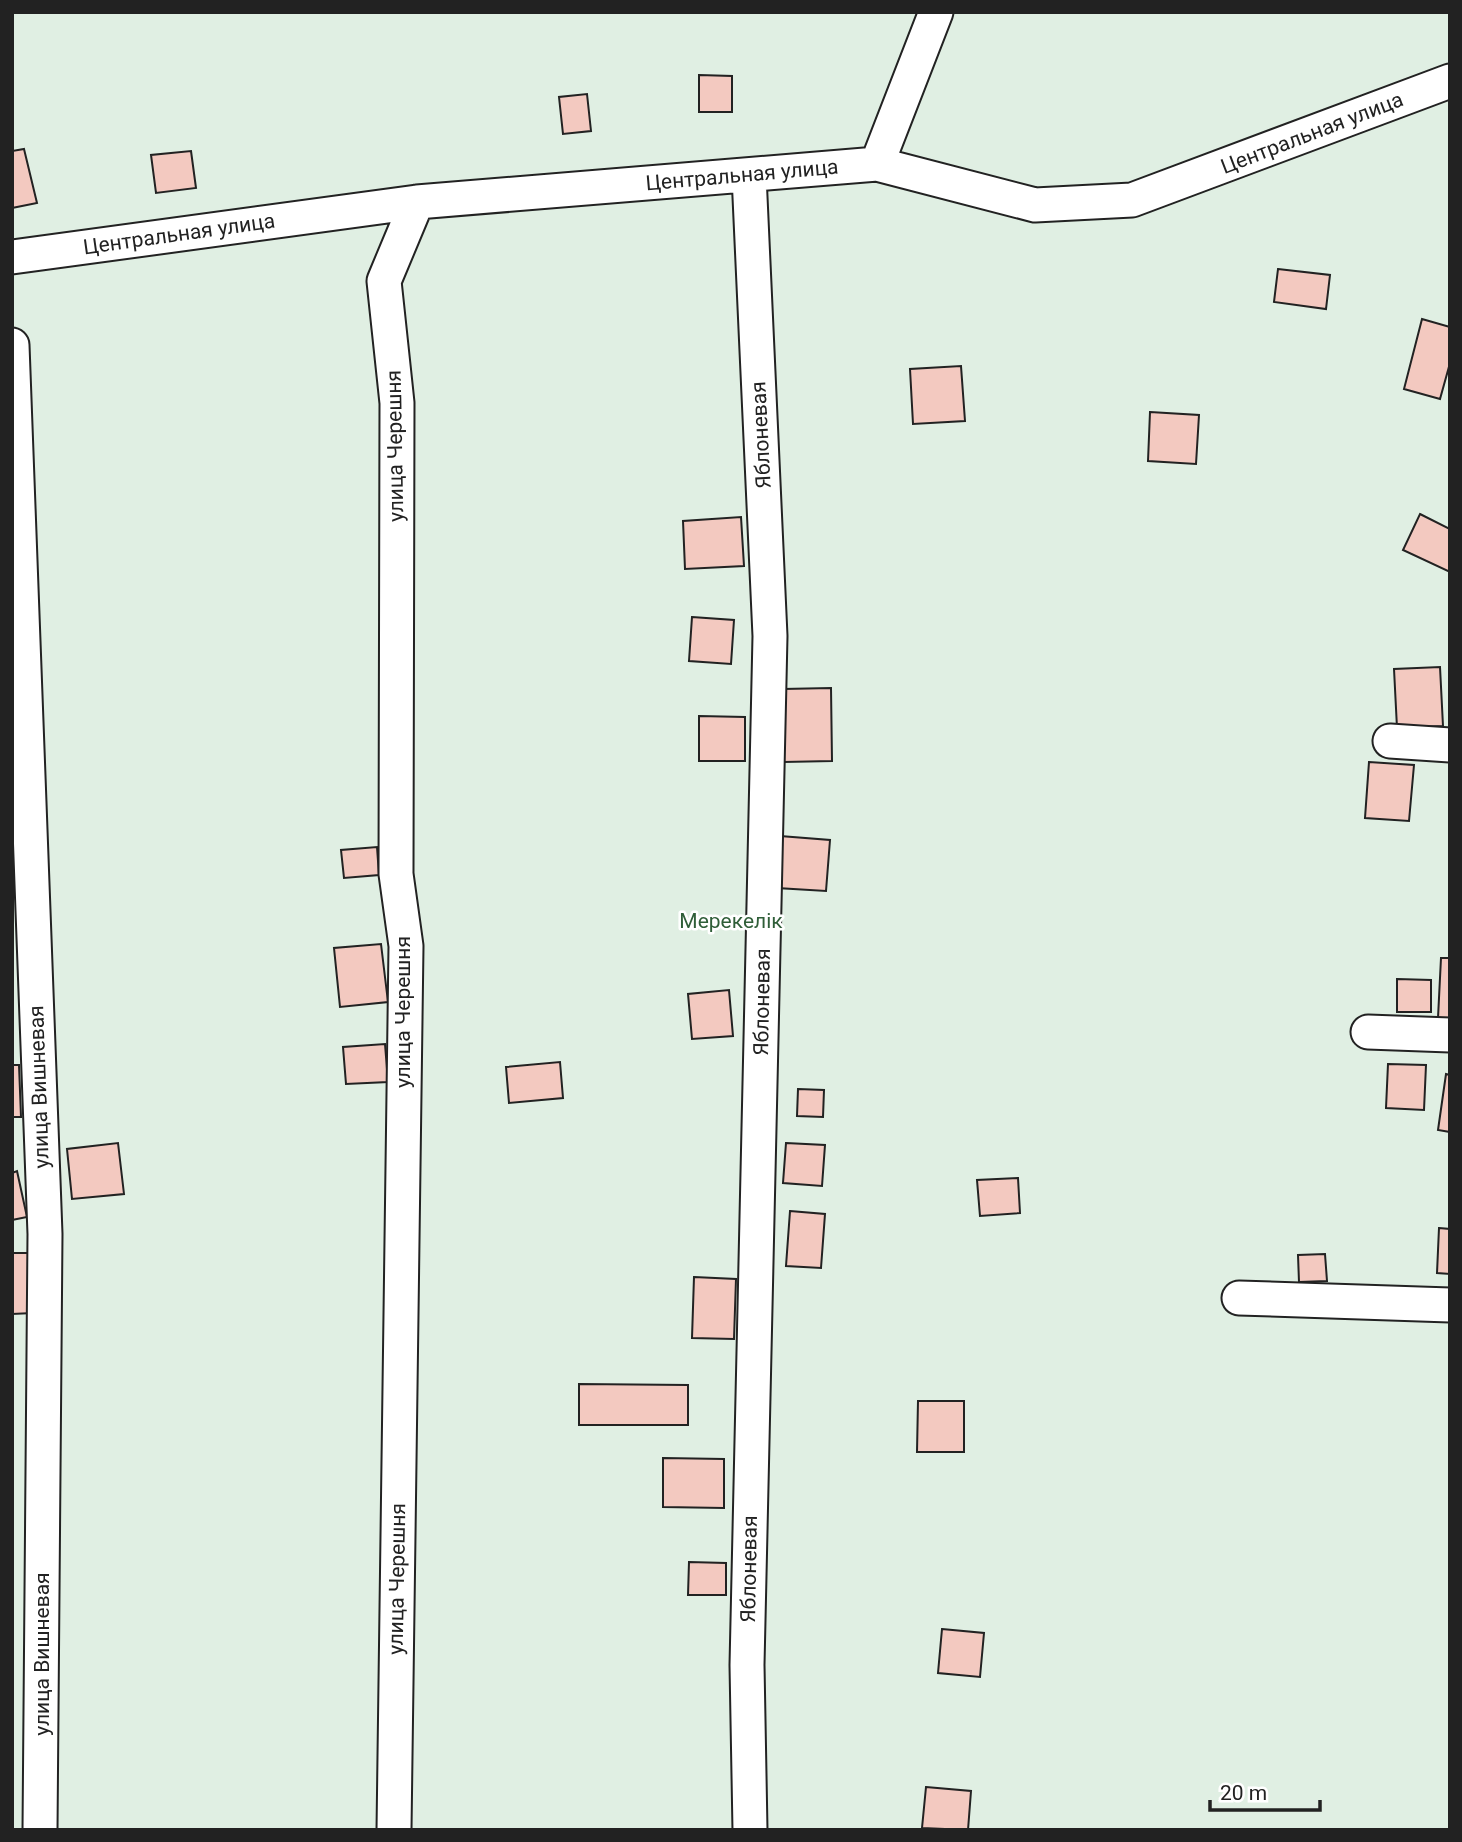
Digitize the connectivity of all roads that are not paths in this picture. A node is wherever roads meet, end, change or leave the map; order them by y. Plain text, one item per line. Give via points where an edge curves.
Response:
1 (936, 12) edge
2 (1450, 81) edge
3 (877, 164) junction
4 (749, 175) junction
5 (417, 202) junction
6 (12, 257) edge
7 (12, 345) edge
8 (1390, 741) dead end
9 (1450, 745) edge
10 (1368, 1032) dead end
11 (1450, 1035) edge
12 (1239, 1298) dead end
13 (1450, 1305) edge
14 (40, 1830) edge
15 (394, 1830) edge
16 (750, 1830) edge

1 - 3 street
2 - 3 street, Центральная улица via 1132,200 1035,205
3 - 4 street, Центральная улица
4 - 5 street, Центральная улица
4 - 16 street, Яблоневая via 770,636 747,1665
5 - 6 street, Центральная улица
5 - 15 street, улица Черешня via 384,281 397,403 396,874 406,946
7 - 14 street, улица Вишневая via 45,1234
8 - 9 street
10 - 11 street
12 - 13 street

